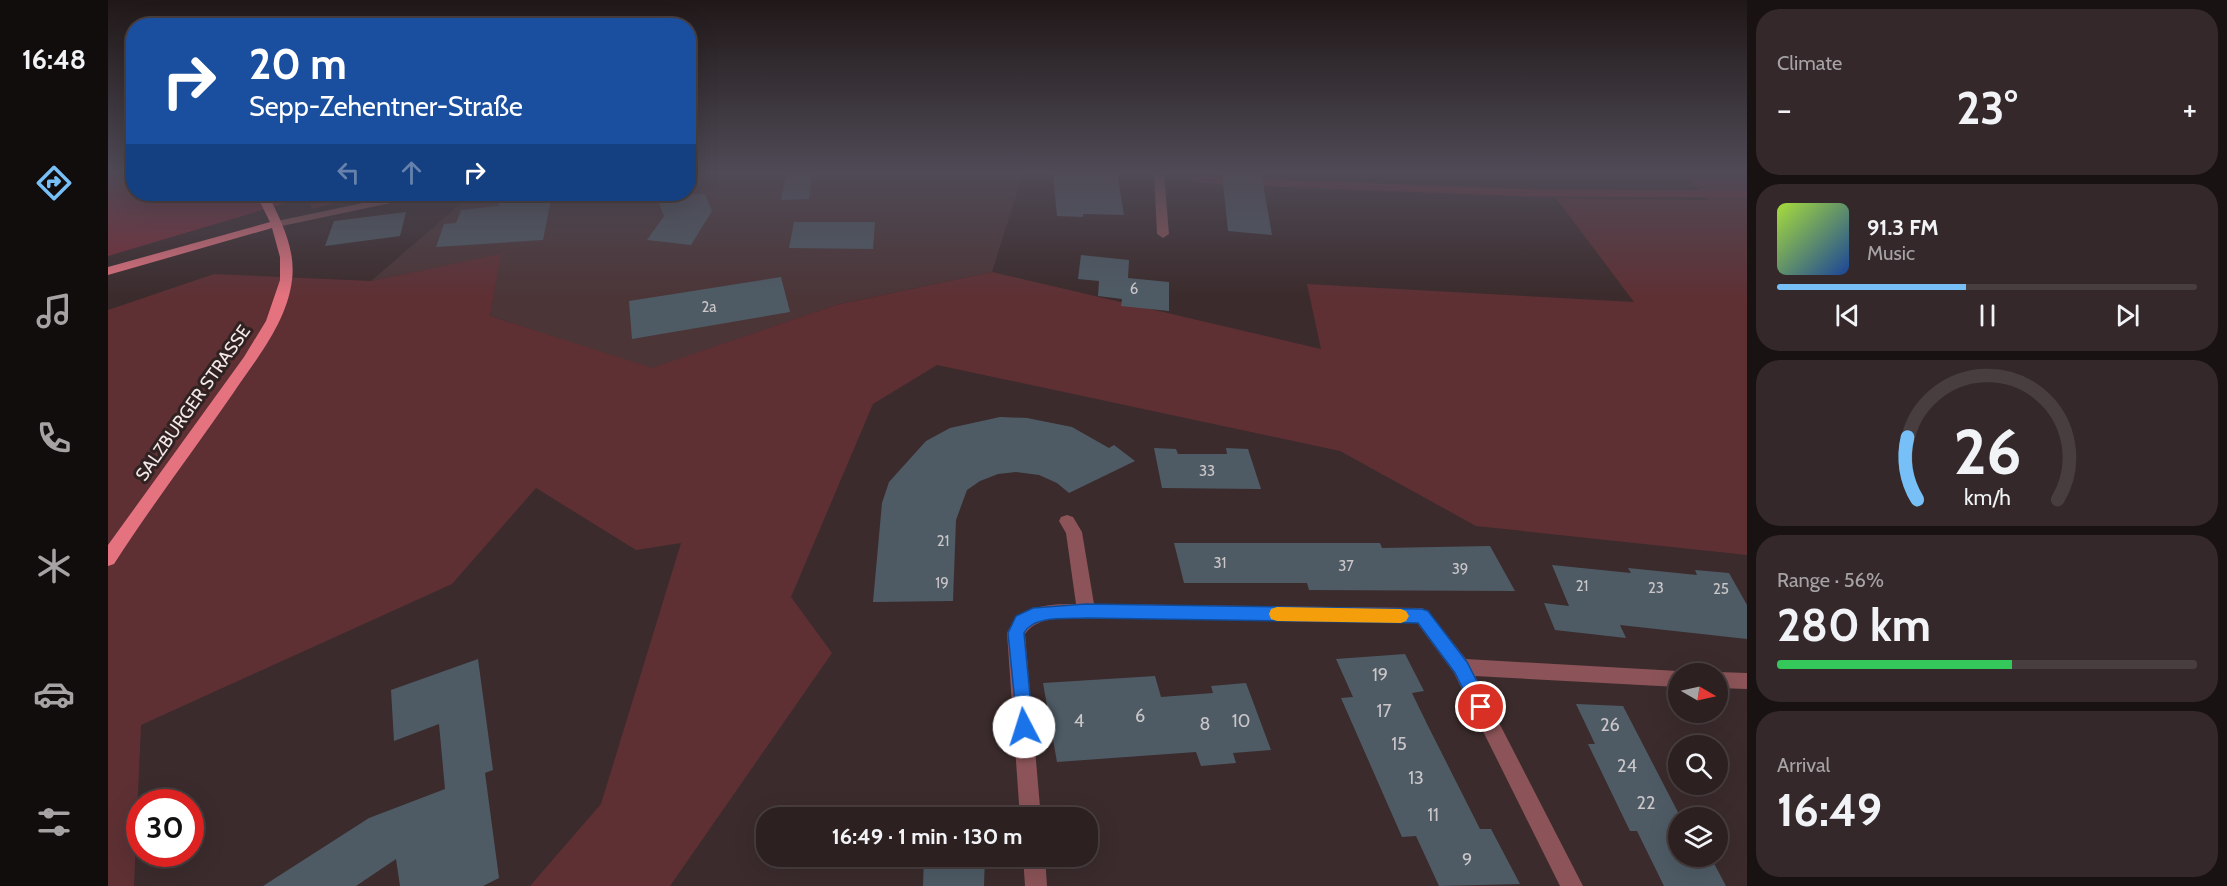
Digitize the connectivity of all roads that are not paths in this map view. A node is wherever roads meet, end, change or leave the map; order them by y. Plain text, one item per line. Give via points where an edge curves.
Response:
1 (272, 214) edge
2 (323, 214) edge
3 (1162, 214) edge
4 (277, 224) junction
5 (1163, 234) dead end
6 (108, 271) edge
7 (1067, 521) dead end
8 (108, 559) edge
9 (1086, 611) junction
10 (1461, 668) junction
11 (1668, 678) edge
12 (1728, 680) edge
13 (1747, 681) edge
14 (1030, 807) edge
15 (1035, 867) edge
16 (1036, 886) edge
17 (1572, 886) edge

1 - 4 main road, SALZBURGER STRASSE
2 - 4 street
3 - 5 street
4 - 6 main road
4 - 8 main road, SALZBURGER STRASSE via 284,244 286,282 265,333
7 - 9 street via 1074,532
9 - 10 street via 1422,616
9 - 14 street via 1033,615 1022,621 1016,633
10 - 11 street
10 - 17 street
12 - 13 street
15 - 16 street

